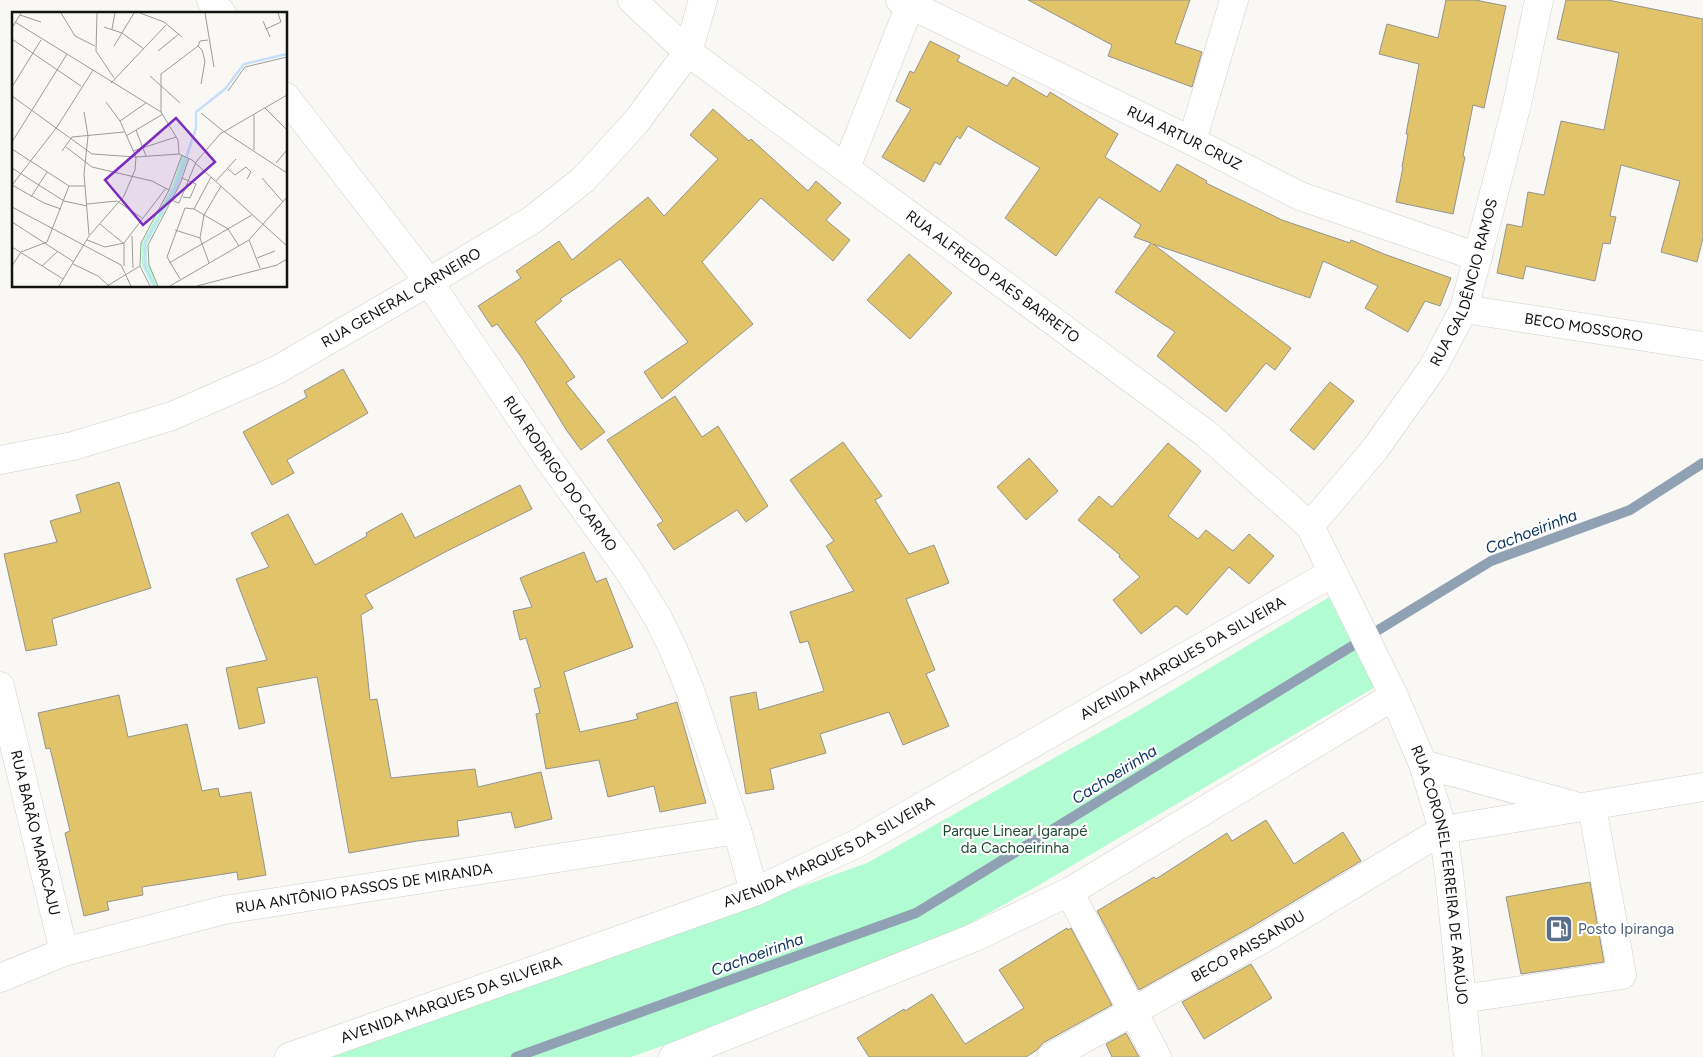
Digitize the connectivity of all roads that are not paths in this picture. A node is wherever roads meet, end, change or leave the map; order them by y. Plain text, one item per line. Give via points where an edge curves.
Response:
1 (211, 0) edge
2 (632, 0) edge
3 (703, 0) edge
4 (1234, 0) edge
5 (1539, 0) edge
6 (907, 1) edge
7 (220, 12) edge
8 (688, 52) junction
9 (288, 100) edge
10 (1192, 141) junction
11 (846, 168) junction
12 (1478, 257) junction
13 (429, 282) junction
14 (1464, 309) junction
15 (1703, 346) edge
16 (0, 460) edge
17 (1310, 526) junction
18 (1337, 582) junction
19 (1381, 669) joint
20 (0, 686) edge
21 (1394, 696) junction
22 (1423, 764) junction
23 (1703, 787) edge
24 (1586, 807) junction
25 (737, 830) junction
26 (1443, 830) junction
27 (754, 892) junction
28 (1069, 892) junction
29 (64, 952) junction
30 (0, 978) edge
31 (1462, 999) junction
32 (1132, 1012) junction
33 (290, 1057) edge
34 (673, 1057) edge
35 (1051, 1057) edge
36 (1157, 1057) edge
37 (1468, 1057) edge

1 - 7 street
2 - 8 street, RUA ALFREDO PAES BARRETO
3 - 8 street, RUA GENERAL CARNEIRO
4 - 10 street
5 - 12 street, RUA GALDÊNCIO RAMOS via 1517,104
6 - 10 street, RUA ARTUR CRUZ
6 - 11 street
8 - 11 street, RUA ALFREDO PAES BARRETO
8 - 13 street, RUA GENERAL CARNEIRO via 636,122 584,179 532,220
9 - 13 street, RUA RODRIGO DO CARMO
10 - 12 street, RUA ARTUR CRUZ via 1300,196
11 - 17 street, RUA ALFREDO PAES BARRETO via 1205,433
12 - 14 street, RUA GALDÊNCIO RAMOS
13 - 16 street, RUA GENERAL CARNEIRO via 277,370 172,416 73,446
13 - 25 street, RUA RODRIGO DO CARMO via 547,457 629,571 658,618 691,693
14 - 15 street, BECO MOSSORO
14 - 17 street, RUA GALDÊNCIO RAMOS via 1432,368 1375,449
17 - 18 street, RUA ALFREDO PAES BARRETO
18 - 19 street, RUA ALFREDO PAES BARRETO
18 - 27 street, AVENIDA MARQUES DA SILVEIRA via 860,842
19 - 21 street, RUA CORONEL FERREIRA DE ARAÚJO
20 - 29 street, RUA BARÃO MARACAJU
21 - 22 street, RUA CORONEL FERREIRA DE ARAÚJO
21 - 28 street
22 - 24 street
22 - 26 street, RUA CORONEL FERREIRA DE ARAÚJO
23 - 24 street
24 - 26 street
24 - 31 street via 1622,975
25 - 27 street, RUA RODRIGO DO CARMO
25 - 29 street, RUA ANTÔNIO PASSOS DE MIRANDA via 224,910
26 - 31 street, RUA CORONEL FERREIRA DE ARAÚJO
26 - 32 street, BECO PAISSANDU via 1261,940
27 - 33 street, AVENIDA MARQUES DA SILVEIRA
28 - 32 street
28 - 34 street via 973,938
29 - 30 street, RUA ANTÔNIO PASSOS DE MIRANDA
31 - 37 street, RUA CORONEL FERREIRA DE ARAÚJO
32 - 35 street, BECO PAISSANDU
32 - 36 street

